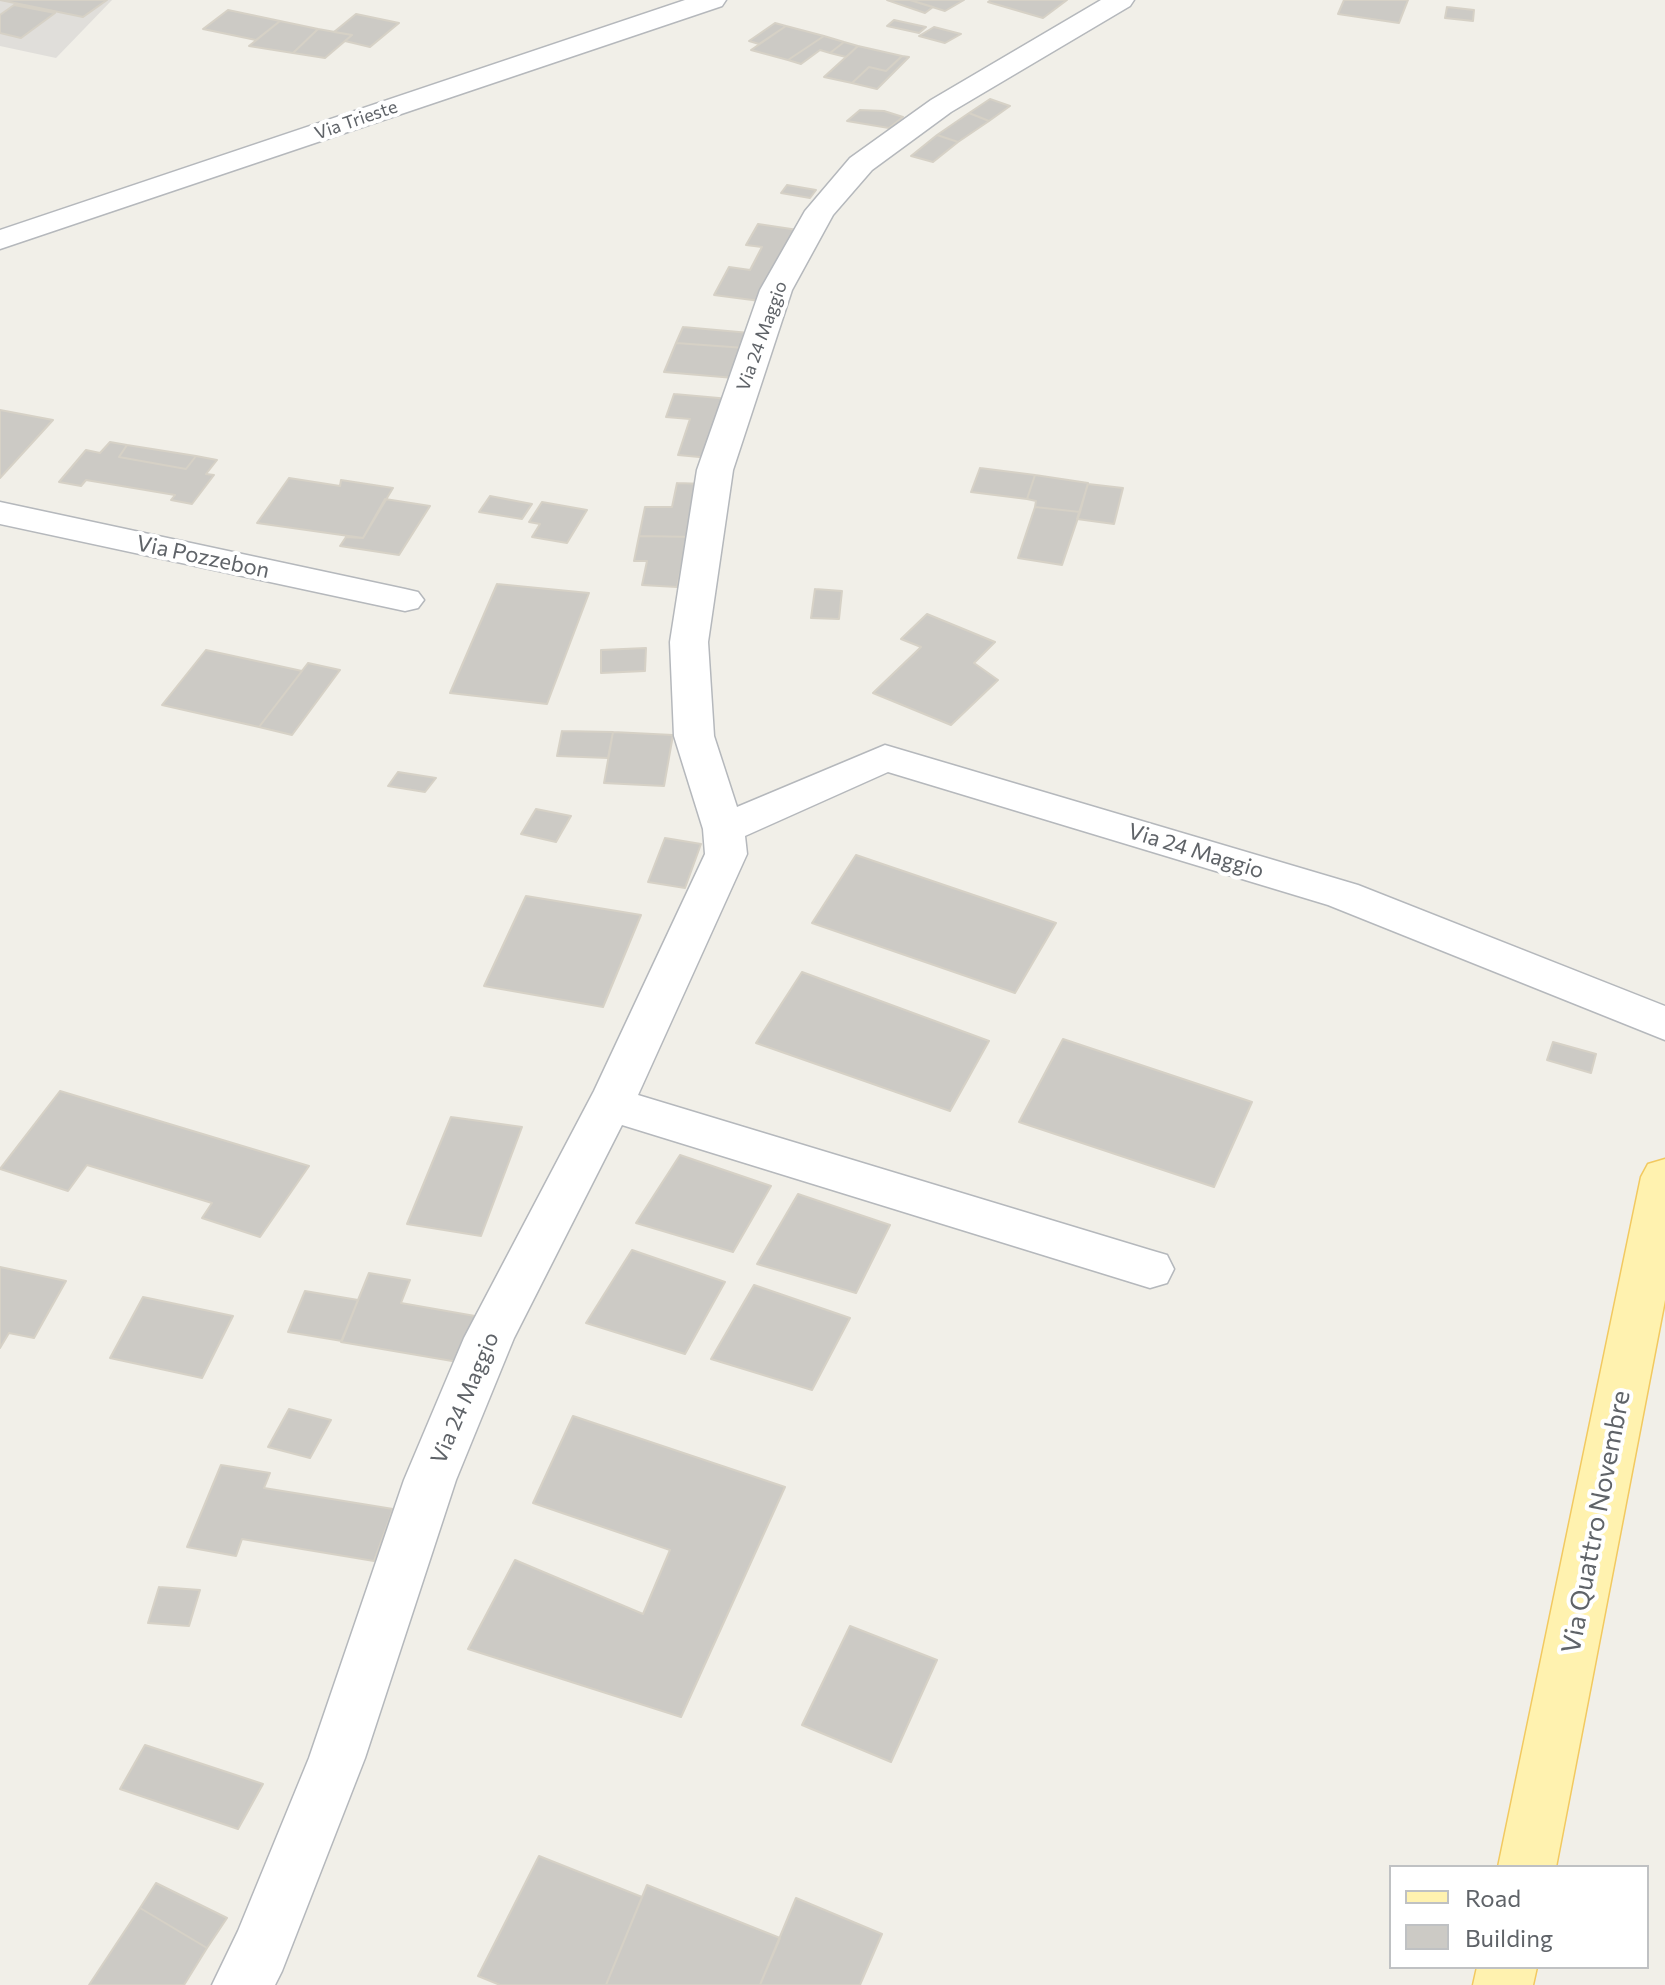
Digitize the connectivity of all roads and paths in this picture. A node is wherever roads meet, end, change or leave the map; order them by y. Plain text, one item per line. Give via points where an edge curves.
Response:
1 (712, 0) edge
2 (1120, 0) edge
3 (0, 240) edge
4 (0, 513) edge
5 (405, 600) dead end
6 (724, 829) junction
7 (1665, 1024) edge
8 (610, 1104) junction
9 (1665, 1177) edge
10 (1150, 1269) dead end
11 (1527, 1865) edge
12 (242, 1985) edge

1 - 3 street, Via Trieste
2 - 6 street, Via 24 Maggio via 941,106 861,164 820,211 776,290 715,470 689,642 694,736
4 - 5 street, Via Pozzebon
6 - 7 street, Via 24 Maggio via 885,758 1343,895
6 - 8 street, Via 24 Maggio via 726,854
8 - 10 street
8 - 12 street, Via 24 Maggio via 489,1338 436,1465 337,1758 261,1950
9 - 11 main road, Via Quattro Novembre

